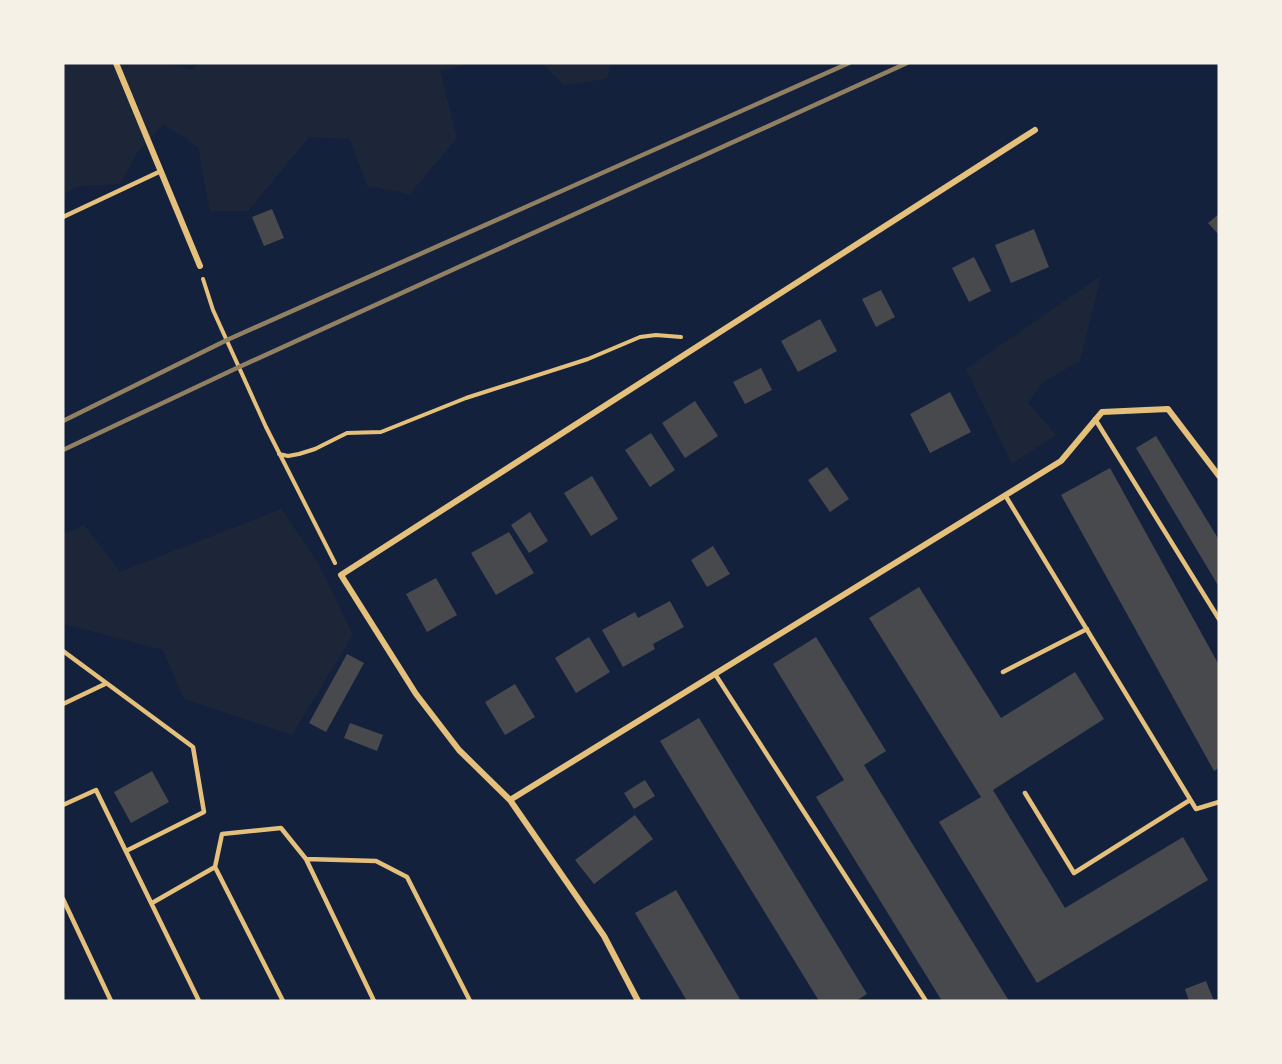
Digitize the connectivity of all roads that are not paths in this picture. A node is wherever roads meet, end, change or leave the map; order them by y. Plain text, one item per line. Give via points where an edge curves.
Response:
1 (116, 63) edge
2 (1035, 130) dead end
3 (162, 171) junction
4 (63, 217) edge
5 (200, 266) road end
6 (1095, 419) junction
7 (1219, 476) edge
8 (1005, 495) junction
9 (1219, 619) edge
10 (1087, 629) junction
11 (63, 651) edge
12 (1003, 672) dead end
13 (715, 674) junction
14 (105, 684) junction
15 (63, 704) edge
16 (1025, 793) dead end
17 (510, 800) junction
18 (1190, 800) junction
19 (1219, 802) edge
20 (63, 805) edge
21 (126, 851) junction
22 (306, 859) junction
23 (215, 867) junction
24 (63, 899) edge
25 (152, 903) junction
26 (111, 1001) edge
27 (199, 1001) edge
28 (283, 1001) edge
29 (374, 1001) edge
30 (470, 1001) edge
31 (638, 1001) edge
32 (926, 1001) edge

1 - 3 street
2 - 17 street via 341,574 416,694 459,750
3 - 4 lane
3 - 5 street
6 - 7 street via 1102,412 1168,409
6 - 8 street via 1061,461
6 - 9 lane
8 - 10 lane
8 - 13 street
10 - 12 lane
10 - 18 lane
11 - 14 lane
13 - 17 street
13 - 32 lane
14 - 15 lane
14 - 21 lane via 193,747 204,812
16 - 18 lane via 1074,873
17 - 31 street via 604,936
18 - 19 lane via 1196,809
20 - 21 lane via 96,790
21 - 25 lane
22 - 23 lane via 281,828 222,834
22 - 29 lane
22 - 30 lane via 376,861 407,877
23 - 25 lane
23 - 28 lane
24 - 26 lane
25 - 27 lane

